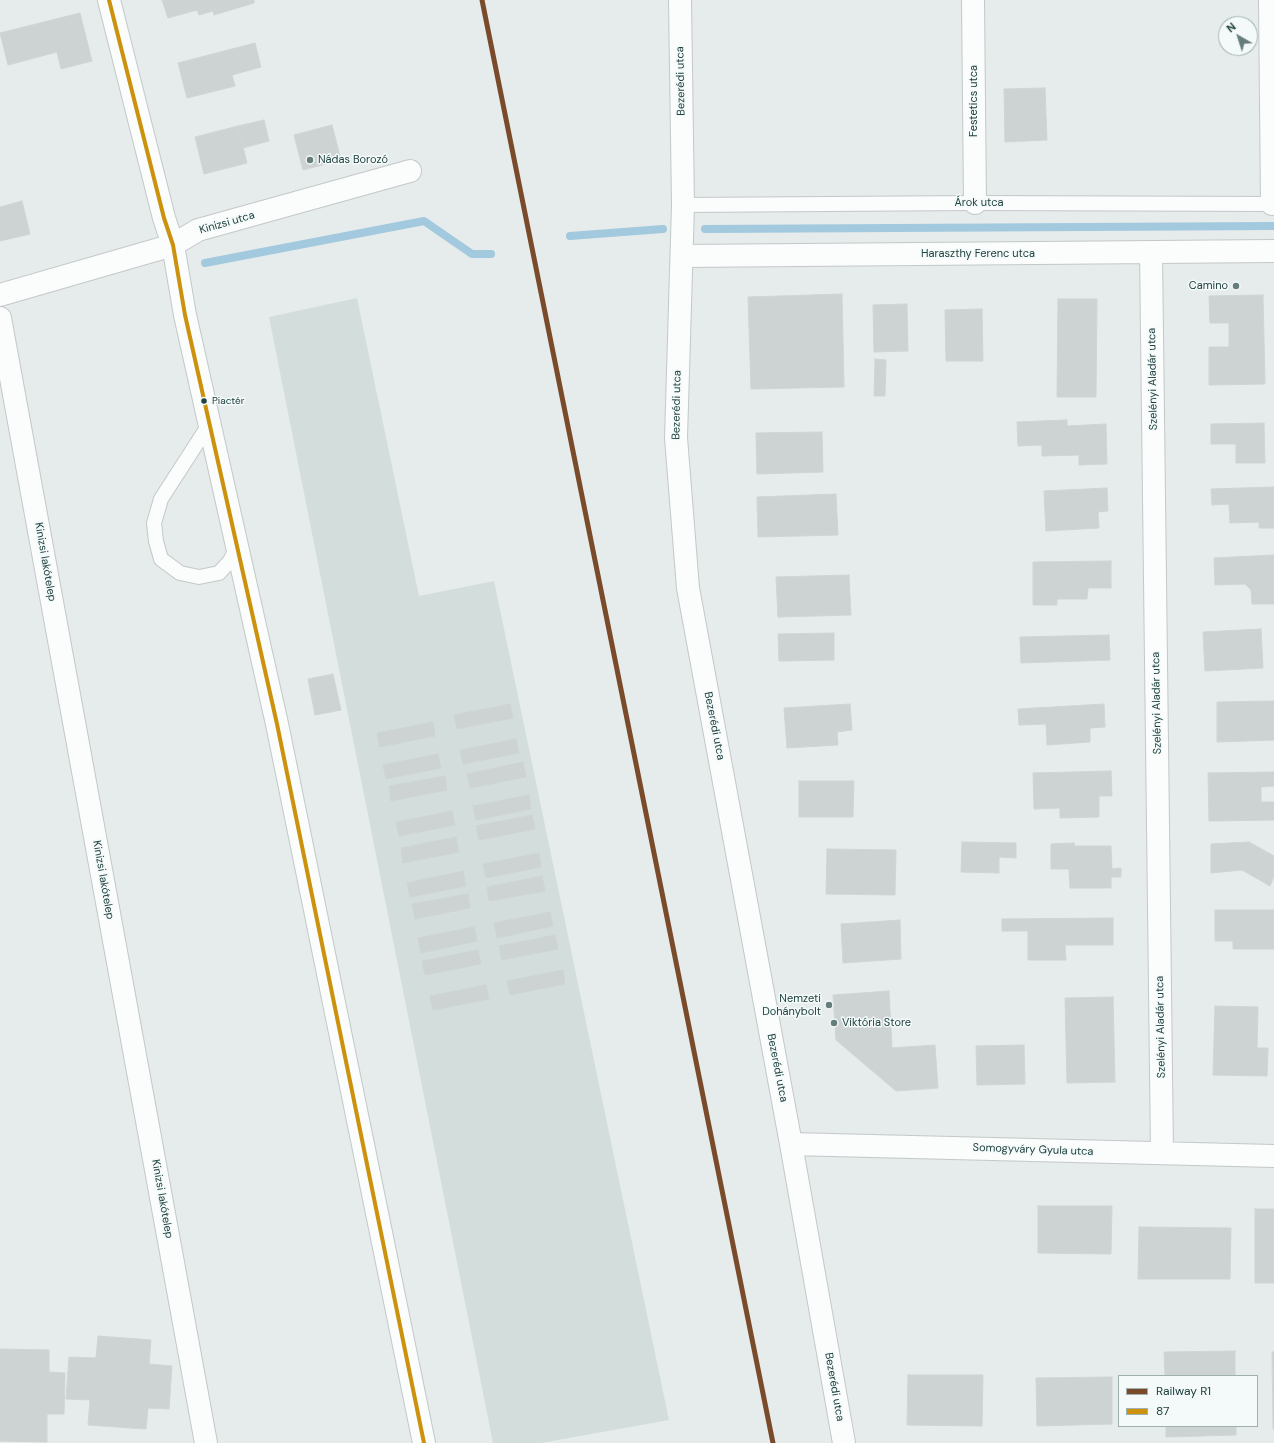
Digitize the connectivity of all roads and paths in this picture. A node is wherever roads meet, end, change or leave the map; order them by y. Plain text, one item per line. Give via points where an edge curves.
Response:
1 (108, 0) edge
2 (680, 0) edge
3 (973, 0) edge
4 (1270, 0) edge
5 (410, 171) dead end
6 (975, 203) junction
7 (1273, 204) edge
8 (683, 205) junction
9 (172, 245) junction
10 (1274, 251) edge
11 (1151, 252) junction
12 (682, 256) junction
13 (0, 295) edge
14 (0, 318) edge
15 (210, 423) junction
16 (237, 547) junction
17 (791, 1144) junction
18 (1162, 1154) junction
19 (1274, 1156) edge
20 (206, 1443) edge
21 (424, 1443) edge
22 (844, 1443) edge

1 - 9 street
2 - 8 street, Bezerédi utca
3 - 6 street, Festetics utca
4 - 7 street
5 - 9 street, Kinizsi utca via 198,230
6 - 7 lane, Árok utca
6 - 8 lane, Árok utca
8 - 12 street, Bezerédi utca
9 - 13 street, Kinizsi utca
9 - 15 street
10 - 11 street, Haraszthy Ferenc utca
11 - 12 street, Haraszthy Ferenc utca
11 - 18 street, Szelényi Aladár utca
12 - 17 street, Bezerédi utca via 676,438 688,588
14 - 20 street, Kinizsi lakótelep
15 - 16 street
15 - 16 lane via 161,500 154,522 156,541 161,559 180,573 199,577 219,573 230,562
16 - 21 street via 277,724
17 - 18 street, Somogyváry Gyula utca
17 - 22 street, Bezerédi utca
18 - 19 street, Somogyváry Gyula utca

